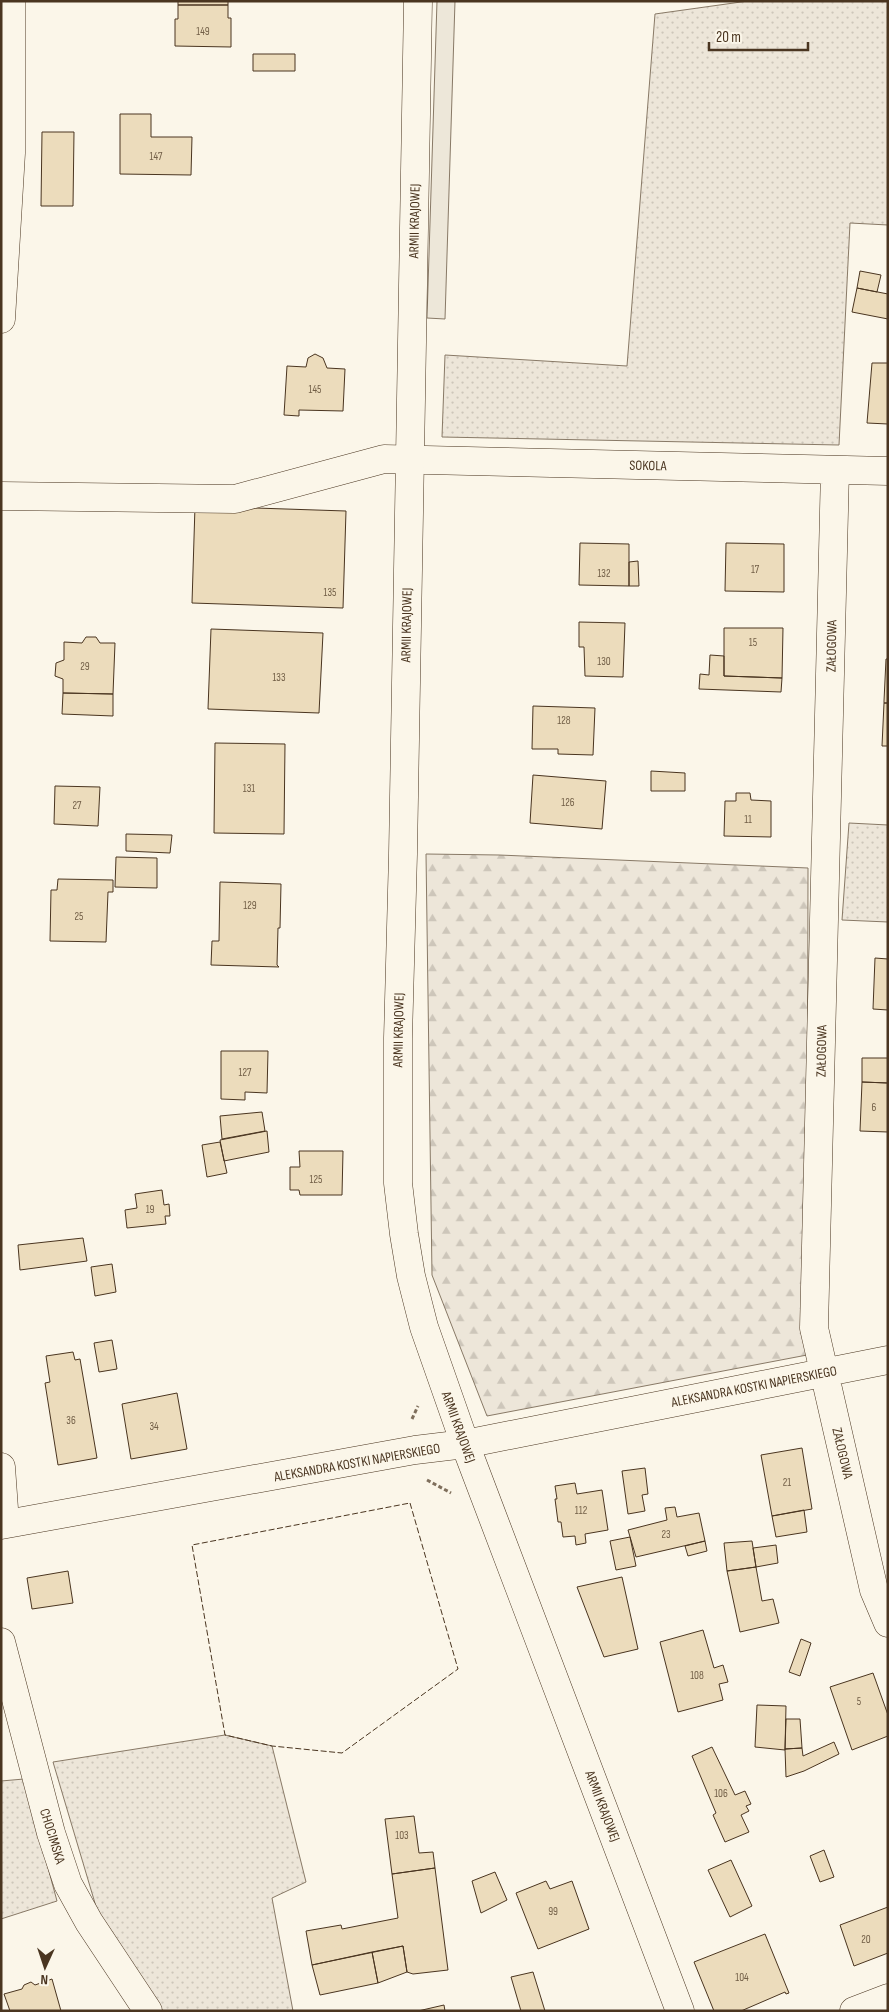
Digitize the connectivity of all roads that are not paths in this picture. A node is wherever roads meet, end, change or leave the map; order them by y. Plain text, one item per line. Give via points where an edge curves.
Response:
1 (11, 1) edge
2 (418, 1) edge
3 (1, 320) edge
4 (409, 459) junction
5 (836, 470) junction
6 (888, 470) edge
7 (1, 496) edge
8 (888, 1360) edge
9 (824, 1372) junction
10 (465, 1444) junction
11 (1, 1467) edge
12 (3, 1524) edge
13 (888, 1623) edge
14 (1, 1642) edge
15 (888, 1998) edge
16 (148, 2011) edge
17 (680, 2011) edge
18 (854, 2011) edge

1 - 3 street via 11,153
2 - 4 street, ARMII KRAJOWEJ
4 - 5 street, SOKOLA
4 - 7 street, SOKOLA via 384,458 235,499
4 - 10 street, ARMII KRAJOWEJ via 398,1183 404,1234 424,1327
5 - 6 street, SOKOLA
5 - 9 street, ZAŁOGOWA via 814,1328
8 - 9 street, ALEKSANDRA KOSTKI NAPIERSKIEGO
9 - 10 street, ALEKSANDRA KOSTKI NAPIERSKIEGO
9 - 13 street, ZAŁOGOWA via 874,1590
10 - 12 street, ALEKSANDRA KOSTKI NAPIERSKIEGO
10 - 17 street, ARMII KRAJOWEJ
11 - 12 street
14 - 16 street, CHOCIMSKA via 51,1833 68,1884
15 - 18 street

